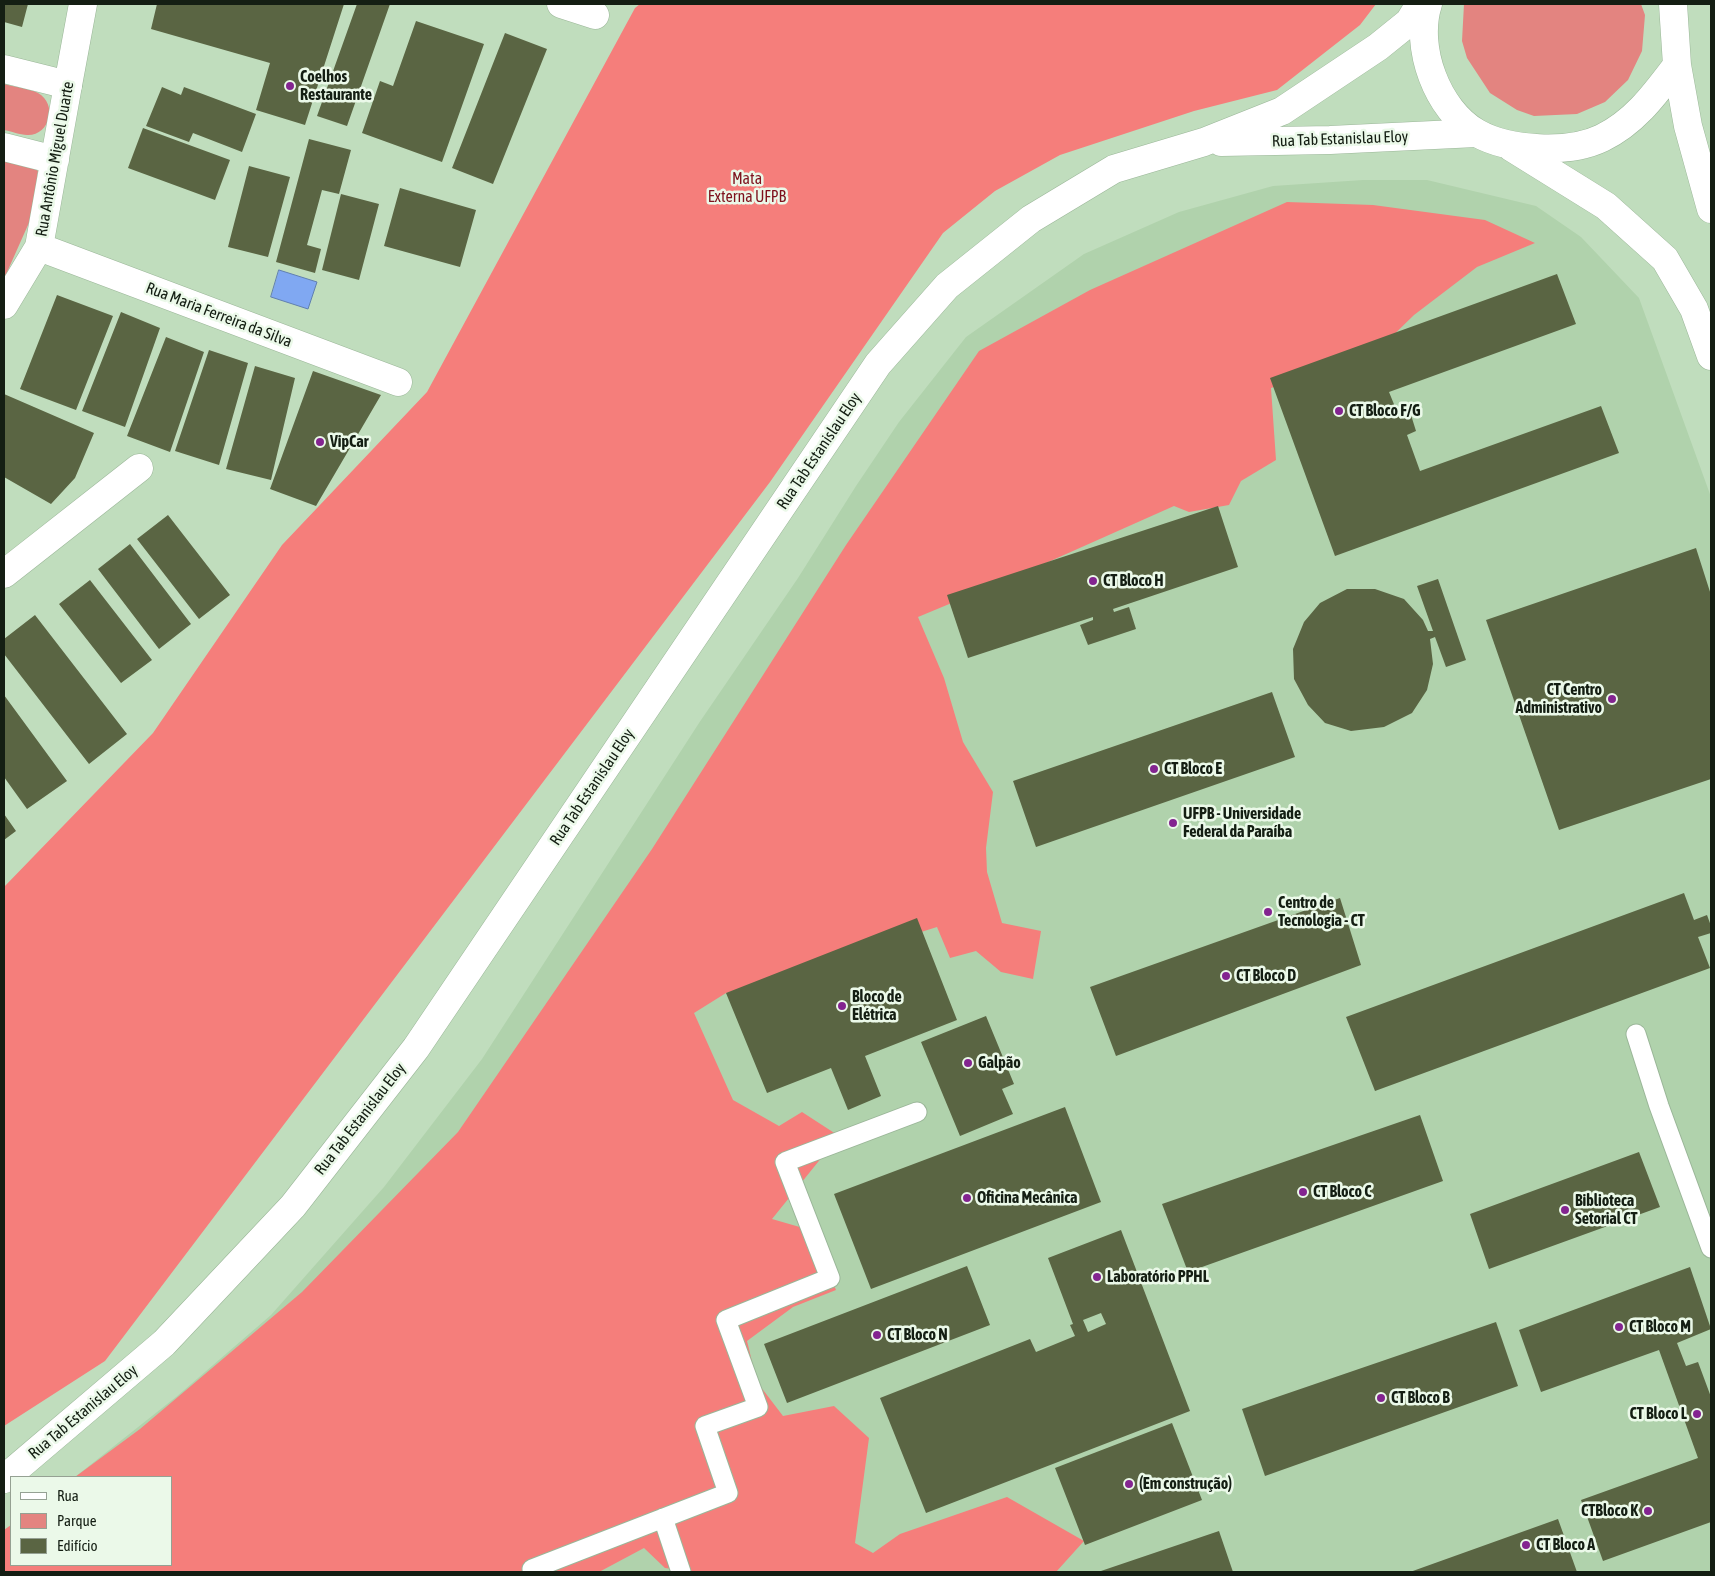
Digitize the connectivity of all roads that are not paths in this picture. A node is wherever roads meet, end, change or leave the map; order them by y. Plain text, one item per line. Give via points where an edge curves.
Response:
1 (83, 4) edge
2 (562, 4) edge
3 (1420, 4) edge
4 (1428, 4) edge
5 (1673, 4) edge
6 (595, 15) dead end
7 (1677, 65) junction
8 (4, 69) edge
9 (68, 85) junction
10 (1476, 133) junction
11 (1204, 142) junction
12 (1503, 143) junction
13 (4, 148) edge
14 (55, 160) junction
15 (1711, 209) edge
16 (39, 247) junction
17 (4, 305) edge
18 (1711, 356) edge
19 (398, 382) dead end
20 (140, 468) dead end
21 (4, 574) edge
22 (1636, 1034) dead end
23 (917, 1112) dead end
24 (1711, 1248) edge
25 (4, 1479) edge
26 (663, 1518) junction
27 (533, 1572) edge
28 (681, 1572) edge

1 - 9 street, Rua Antônio Miguel Duarte
2 - 6 street
3 - 11 street, Rua Tab Estanislau Eloy via 1409,22 1332,80 1282,111
4 - 10 street via 1424,47 1433,79 1449,108
5 - 7 street
7 - 12 street via 1634,118 1601,139 1564,149
7 - 15 street via 1688,126
8 - 9 street
9 - 14 street, Rua Antônio Miguel Duarte
10 - 11 street, Rua Tab Estanislau Eloy
10 - 12 street
11 - 25 street, Rua Tab Estanislau Eloy via 1114,169 1032,219 941,293 878,364 416,1048 293,1206 164,1343
12 - 18 street via 1606,206 1665,259 1694,309
13 - 14 street
14 - 16 street, Rua Antônio Miguel Duarte
16 - 17 street, Rua Antônio Miguel Duarte
16 - 19 street, Rua Maria Ferreira da Silva
20 - 21 street
22 - 24 lane
23 - 26 lane via 784,1162 830,1278 726,1320 758,1407 705,1426 728,1493
26 - 27 lane via 532,1569
26 - 28 lane

